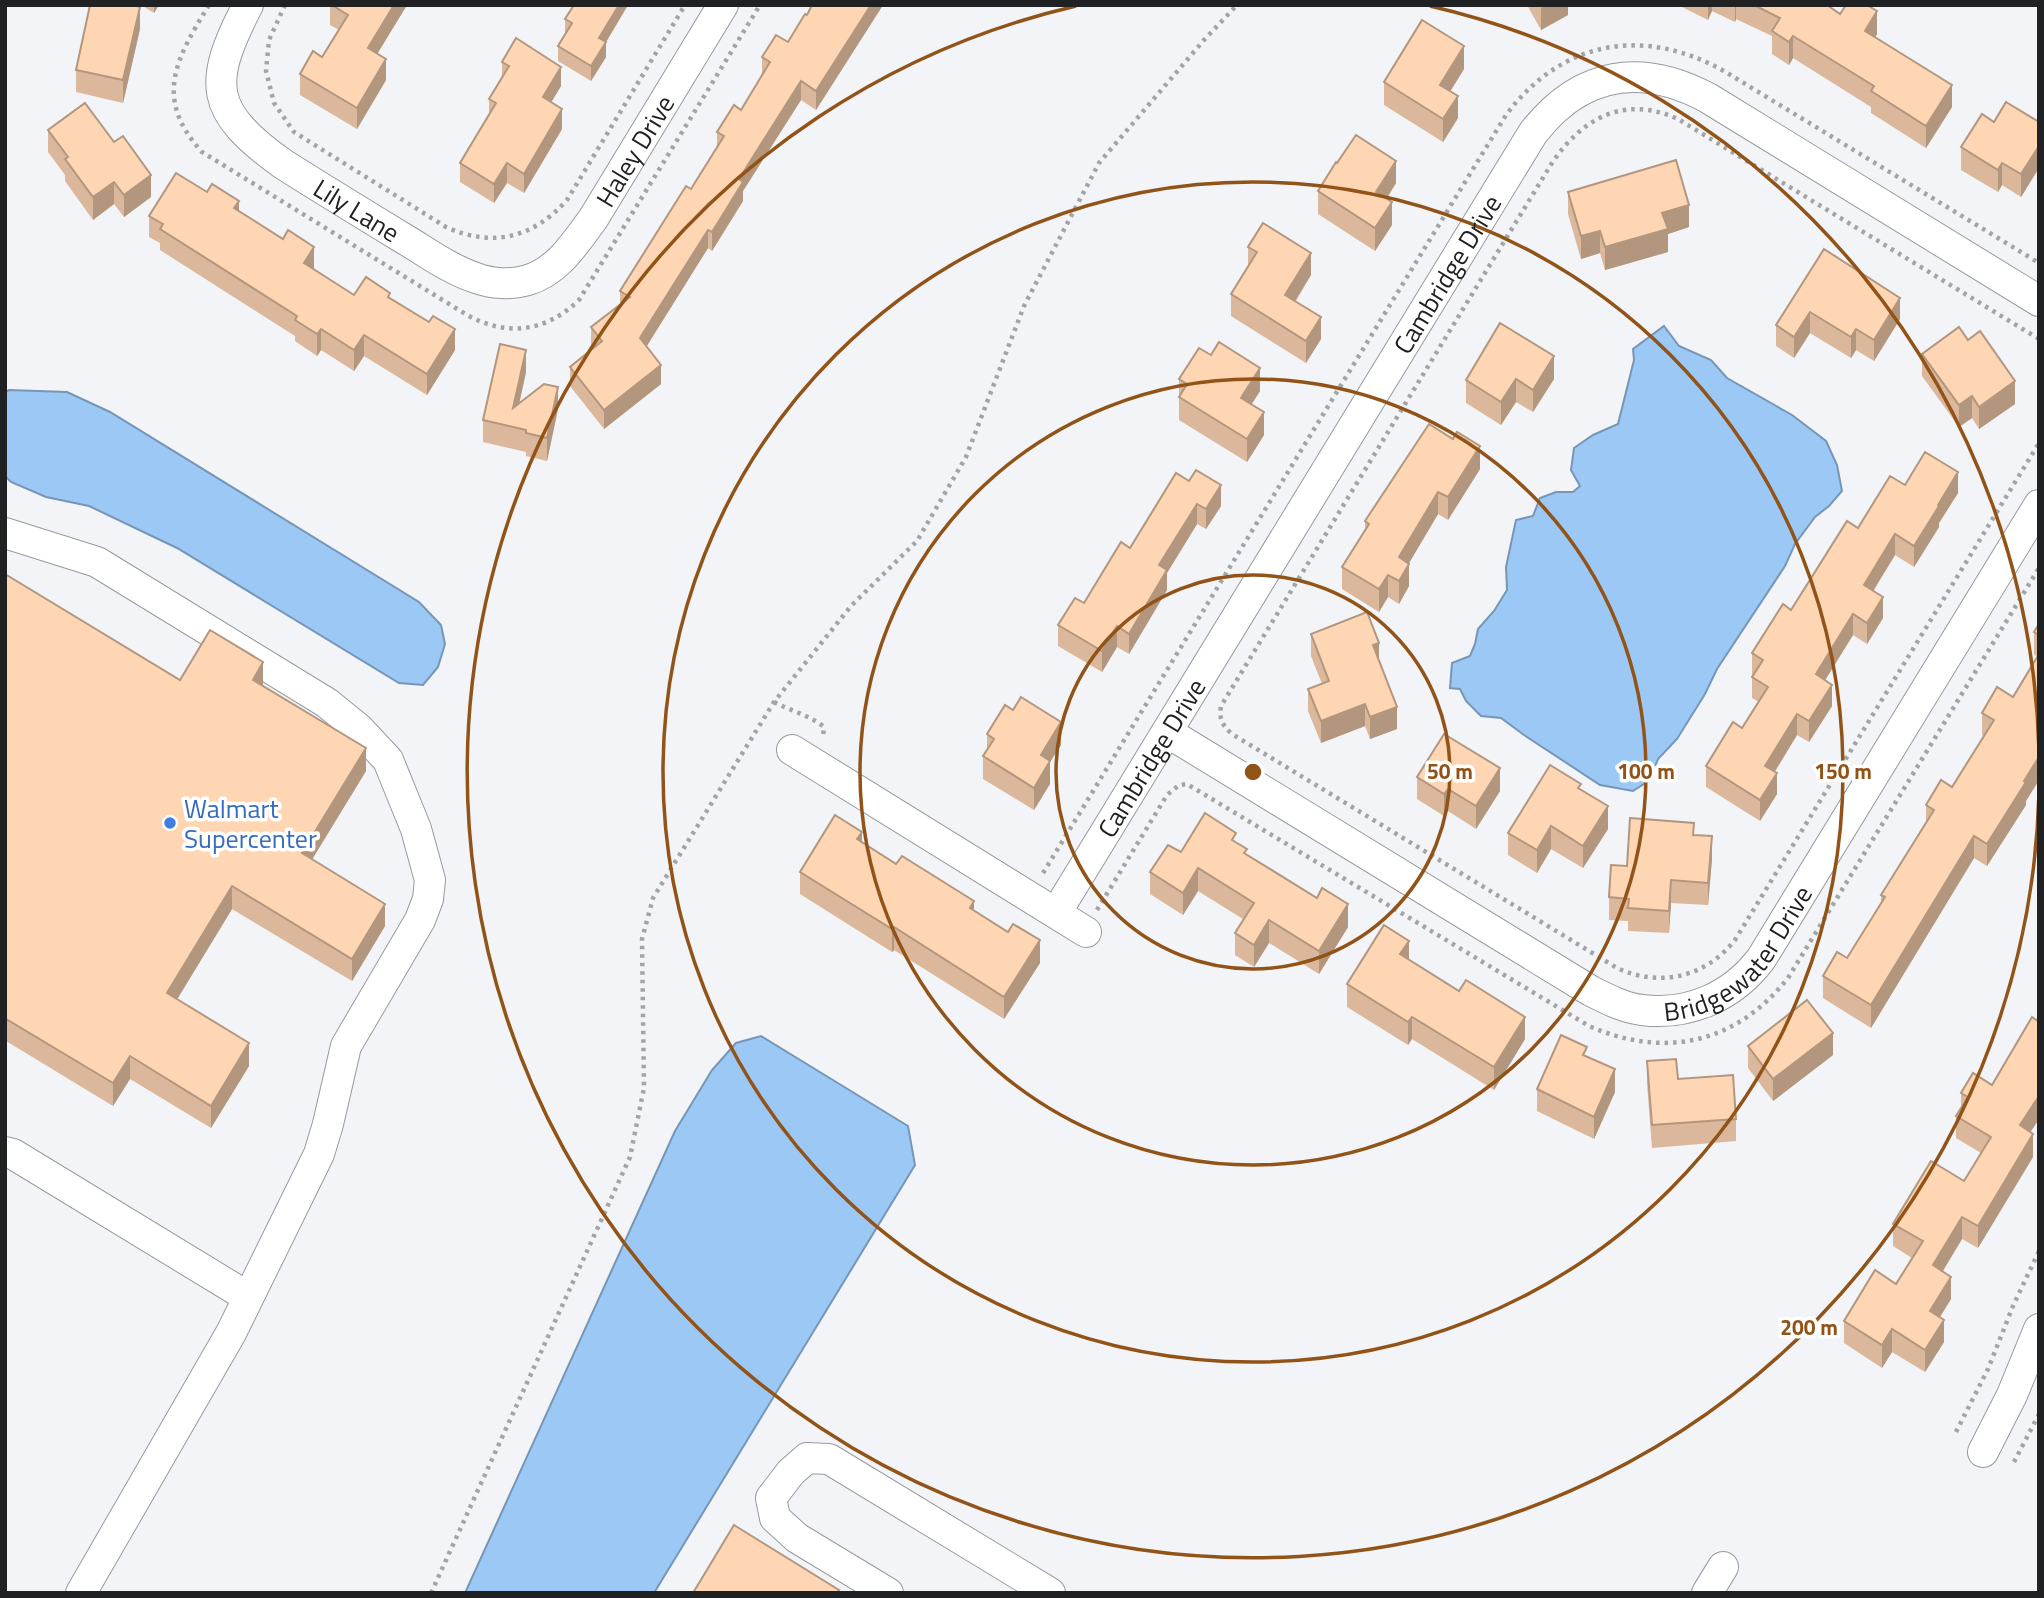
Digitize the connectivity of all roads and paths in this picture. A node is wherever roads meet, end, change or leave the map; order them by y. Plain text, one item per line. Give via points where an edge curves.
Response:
1 (209, 5) edge
2 (248, 5) edge
3 (285, 5) edge
4 (685, 5) edge
5 (723, 5) edge
6 (760, 5) edge
7 (2039, 263) edge
8 (528, 280) joint
9 (2039, 300) edge
10 (2039, 339) edge
11 (2039, 443) edge
12 (2039, 505) edge
13 (5, 533) edge
14 (2039, 568) edge
15 (1167, 732) junction
16 (792, 750) dead end
17 (1042, 874) dead end
18 (1056, 913) junction
19 (1088, 925) joint
20 (5, 1152) edge
21 (2039, 1251) edge
22 (248, 1297) junction
23 (2039, 1329) edge
24 (2039, 1414) edge
25 (1956, 1432) dead end
26 (1983, 1452) dead end
27 (2014, 1462) dead end
28 (1723, 1567) dead end
29 (81, 1593) edge
30 (888, 1593) edge
31 (1050, 1593) edge
32 (1707, 1593) edge

1 - 6 path via 183,49 173,84 180,120 202,152 467,315 511,328 544,325 579,300
2 - 8 street, Lily Lane via 225,54 220,86 240,128 283,164 457,270 492,282
3 - 4 path via 269,40 266,71 274,103 294,132 446,227 492,238 537,226 567,200
5 - 8 street, Haley Drive via 593,219 556,264
7 - 17 path via 1690,54 1649,46 1612,47 1567,61 1549,72 1506,115
9 - 15 street, Cambridge Drive via 1693,90 1662,79 1632,77 1581,90 1548,114 1533,133
10 - 11 path via 1678,120 1656,111 1633,110 1595,120 1571,137 1552,163 1221,706 1220,719 1232,734 1617,968 1658,979 1695,972 1724,954 1740,932
12 - 15 street, Bridgewater Drive via 1761,959 1728,991 1689,1007 1642,1010 1591,991
13 - 22 street via 97,562 327,703 388,760 426,860 430,880 424,910 346,1046 319,1154
14 - 19 path via 1788,978 1762,1006 1717,1033 1649,1043 1589,1026 1187,783 1167,795
15 - 18 street, Cambridge Drive
16 - 18 street
18 - 19 street
20 - 22 street
21 - 25 path
22 - 29 street
23 - 26 street
24 - 27 path
28 - 32 street
30 - 31 street via 797,1538 775,1518 771,1498 807,1458 829,1459

